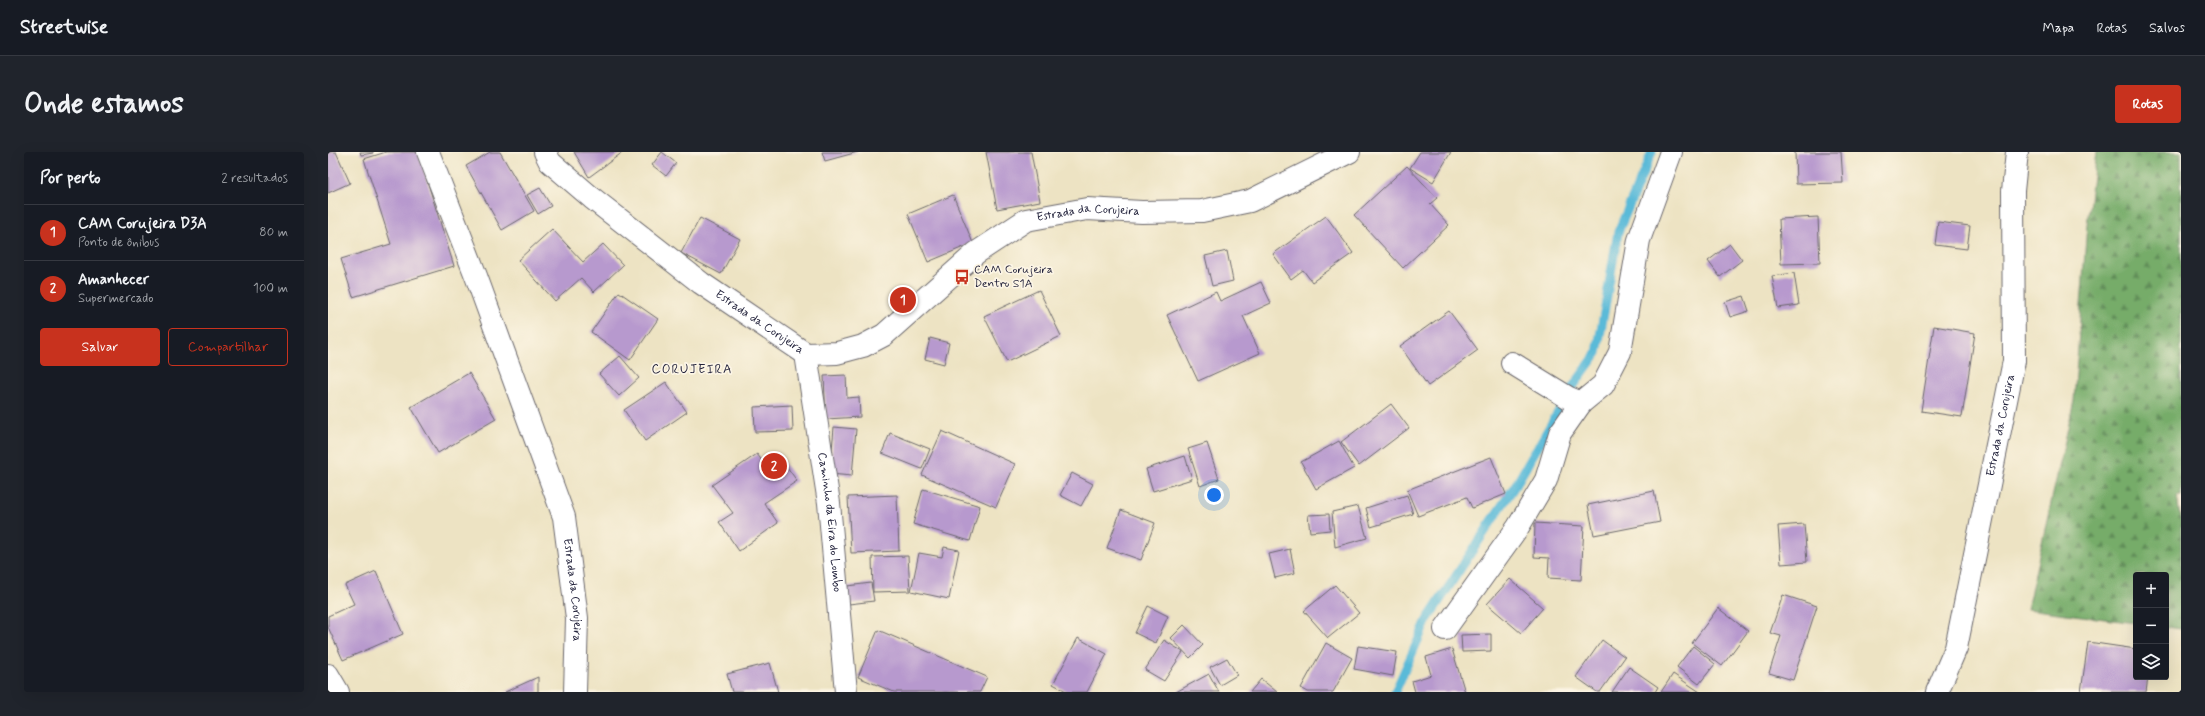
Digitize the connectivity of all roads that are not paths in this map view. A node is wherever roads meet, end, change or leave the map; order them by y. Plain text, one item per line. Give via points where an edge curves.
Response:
1 (428, 152) edge
2 (545, 152) edge
3 (1350, 152) edge
4 (1671, 152) edge
5 (2017, 152) edge
6 (806, 354) junction
7 (1512, 363) dead end
8 (1575, 400) junction
9 (1445, 629) dead end
10 (328, 675) edge
11 (338, 692) edge
12 (575, 692) edge
13 (846, 692) edge
14 (1937, 692) edge

1 - 12 street, Estrada da Corujeira via 564,517 577,618
2 - 6 street, Estrada da Corujeira via 550,162 592,198 688,274
3 - 6 street, Estrada da Corujeira via 1250,201 1202,212 1087,210 1026,220 976,253 884,334 863,346 838,353
4 - 8 street via 1639,240 1620,352 1603,385
5 - 14 street, Estrada da Corujeira via 2013,191 2014,361 1956,648
6 - 13 street, Caminho da Eira do Lombo via 829,503
7 - 8 street
8 - 9 street via 1560,434 1546,480 1518,527
10 - 11 street

